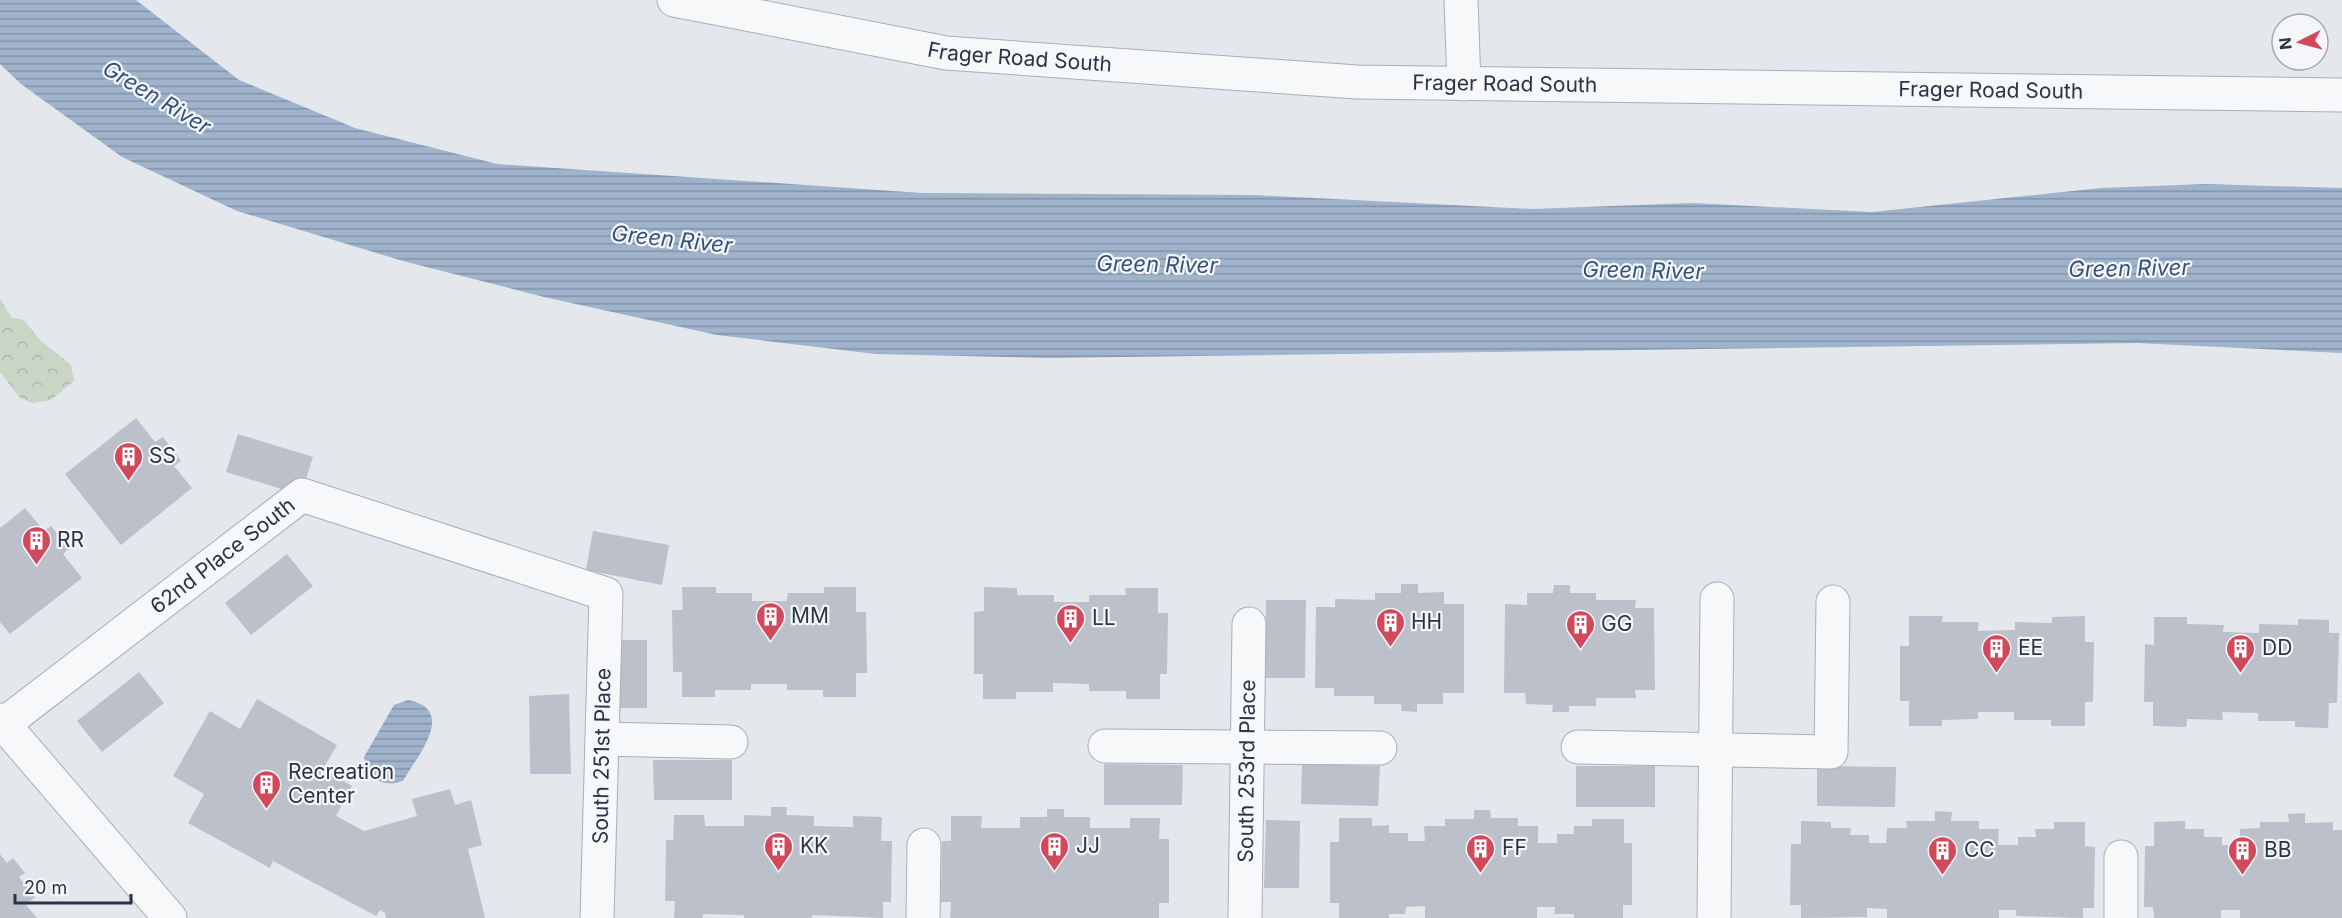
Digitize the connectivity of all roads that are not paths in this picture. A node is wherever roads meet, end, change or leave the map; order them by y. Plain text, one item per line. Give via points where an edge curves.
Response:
1 (674, 0) edge
2 (1461, 0) edge
3 (1464, 84) junction
4 (2342, 95) edge
5 (606, 594) joint
6 (1717, 599) dead end
7 (1833, 602) dead end
8 (1249, 624) dead end
9 (2, 722) edge
10 (602, 740) junction
11 (731, 742) dead end
12 (1105, 746) dead end
13 (1248, 747) junction
14 (1578, 747) dead end
15 (1380, 748) dead end
16 (1716, 750) junction
17 (924, 845) dead end
18 (2121, 857) dead end
19 (170, 918) edge
20 (597, 918) edge
21 (923, 918) edge
22 (1245, 918) edge
23 (1714, 918) edge
24 (2121, 918) edge

1 - 3 street, Frager Road South via 946,53 1357,82
2 - 3 street
3 - 4 street, Frager Road South
5 - 9 street, 62nd Place South via 302,495
5 - 10 street, South 251st Place
6 - 16 street
7 - 16 street via 1831,752
8 - 13 street, South 253rd Place
9 - 19 street, 62nd Place South
10 - 11 street
10 - 20 street, South 251st Place
12 - 13 street
13 - 15 street
13 - 22 street, South 253rd Place
14 - 16 street
16 - 23 street
17 - 21 street
18 - 24 street

